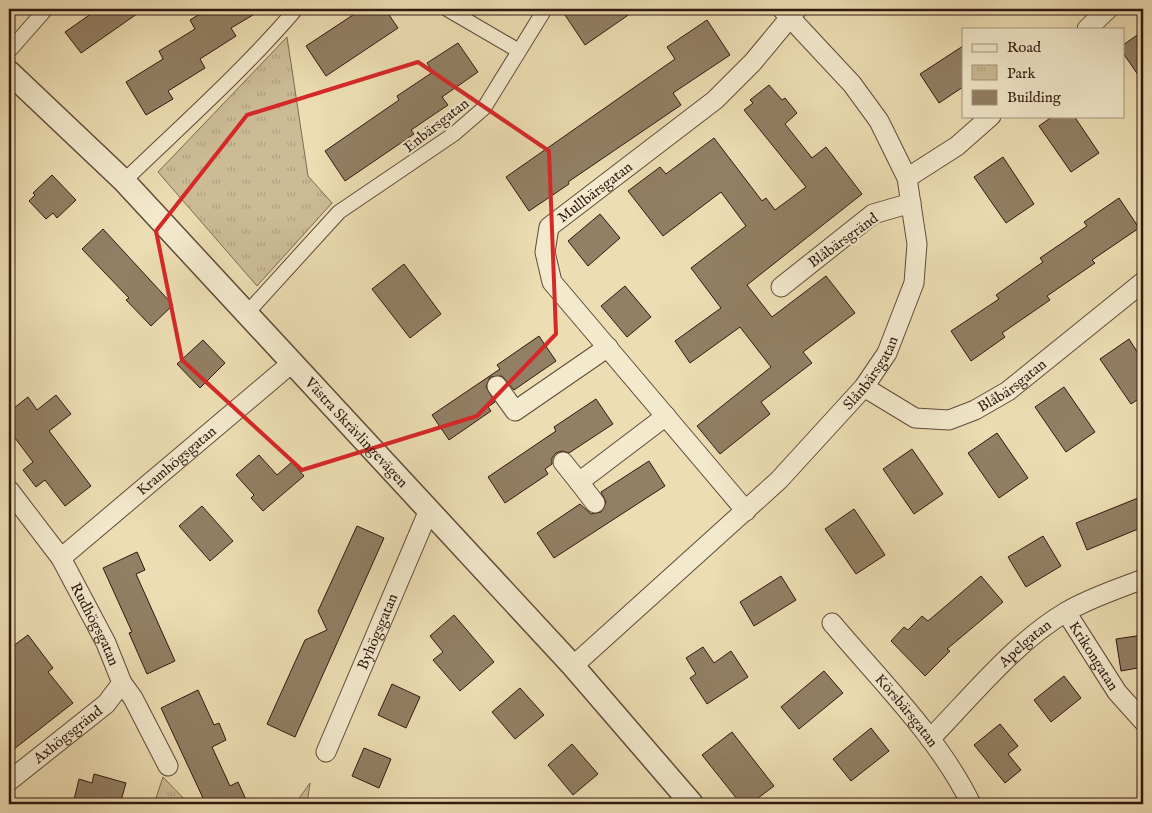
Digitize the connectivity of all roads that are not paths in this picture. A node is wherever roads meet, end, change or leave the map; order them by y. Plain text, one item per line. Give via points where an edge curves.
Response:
1 (296, 9) edge
2 (447, 9) edge
3 (545, 9) edge
4 (1108, 9) edge
5 (44, 10) edge
6 (790, 11) edge
7 (1088, 28) edge
8 (9, 51) edge
9 (518, 51) junction
10 (9, 72) edge
11 (989, 118) edge
12 (907, 178) junction
13 (124, 180) junction
14 (910, 203) junction
15 (1143, 282) edge
16 (781, 287) dead end
17 (247, 314) junction
18 (608, 347) junction
19 (293, 362) junction
20 (497, 386) dead end
21 (864, 387) junction
22 (666, 416) junction
23 (563, 462) dead end
24 (579, 482) junction
25 (9, 490) edge
26 (595, 503) dead end
27 (429, 510) junction
28 (746, 511) junction
29 (61, 558) junction
30 (1143, 579) edge
31 (1066, 612) junction
32 (832, 623) dead end
33 (573, 666) junction
34 (122, 683) junction
35 (1143, 721) edge
36 (930, 739) junction
37 (326, 752) dead end
38 (168, 766) dead end
39 (9, 781) edge
40 (692, 804) edge
41 (971, 804) edge

1 - 13 street via 184,124
2 - 9 street
3 - 9 street, Enbärsgatan
4 - 7 street
5 - 8 street
6 - 12 street, Slånbärsgatan via 879,121
6 - 18 street, Mullbärsgatan via 753,62 715,100 549,227 545,252 552,282
9 - 17 street, Enbärsgatan via 484,108 454,134 339,212
10 - 13 street, Västra Skrävlingevägen
11 - 12 street via 958,146
12 - 14 street, Slånbärsgatan
13 - 17 street, Västra Skrävlingevägen
14 - 16 street, Blåbärsgränd via 873,214
14 - 21 street, Slånbärsgatan via 917,244 914,283 887,353
15 - 21 street, Blåbärsgatan via 1008,391 975,410 948,420 915,418
17 - 19 street, Västra Skrävlingevägen
18 - 20 street via 516,411
18 - 22 street, Mullbärsgatan
19 - 27 street, Västra Skrävlingevägen
19 - 29 street, Kramhögsgatan
21 - 28 street, Slånbärsgatan via 779,480
22 - 24 street
22 - 28 street, Mullbärsgatan
23 - 24 street
24 - 26 street
25 - 29 street, Rudhögsgatan
27 - 33 street, Västra Skrävlingevägen
27 - 37 street, Byhögsgatan
28 - 33 street, Slånbärsgatan
29 - 34 street, Rudhögsgatan via 106,643
30 - 31 street, Apelgatan
31 - 35 street, Krikongatan via 1117,692
31 - 36 street, Apelgatan via 1003,664
32 - 36 street, Körsbärsgatan
33 - 40 street, Västra Skrävlingevägen
34 - 38 street, Rudhögsgatan via 134,698
34 - 39 street, Axhögsgränd via 106,704
36 - 41 street, Körsbärsgatan via 961,783

